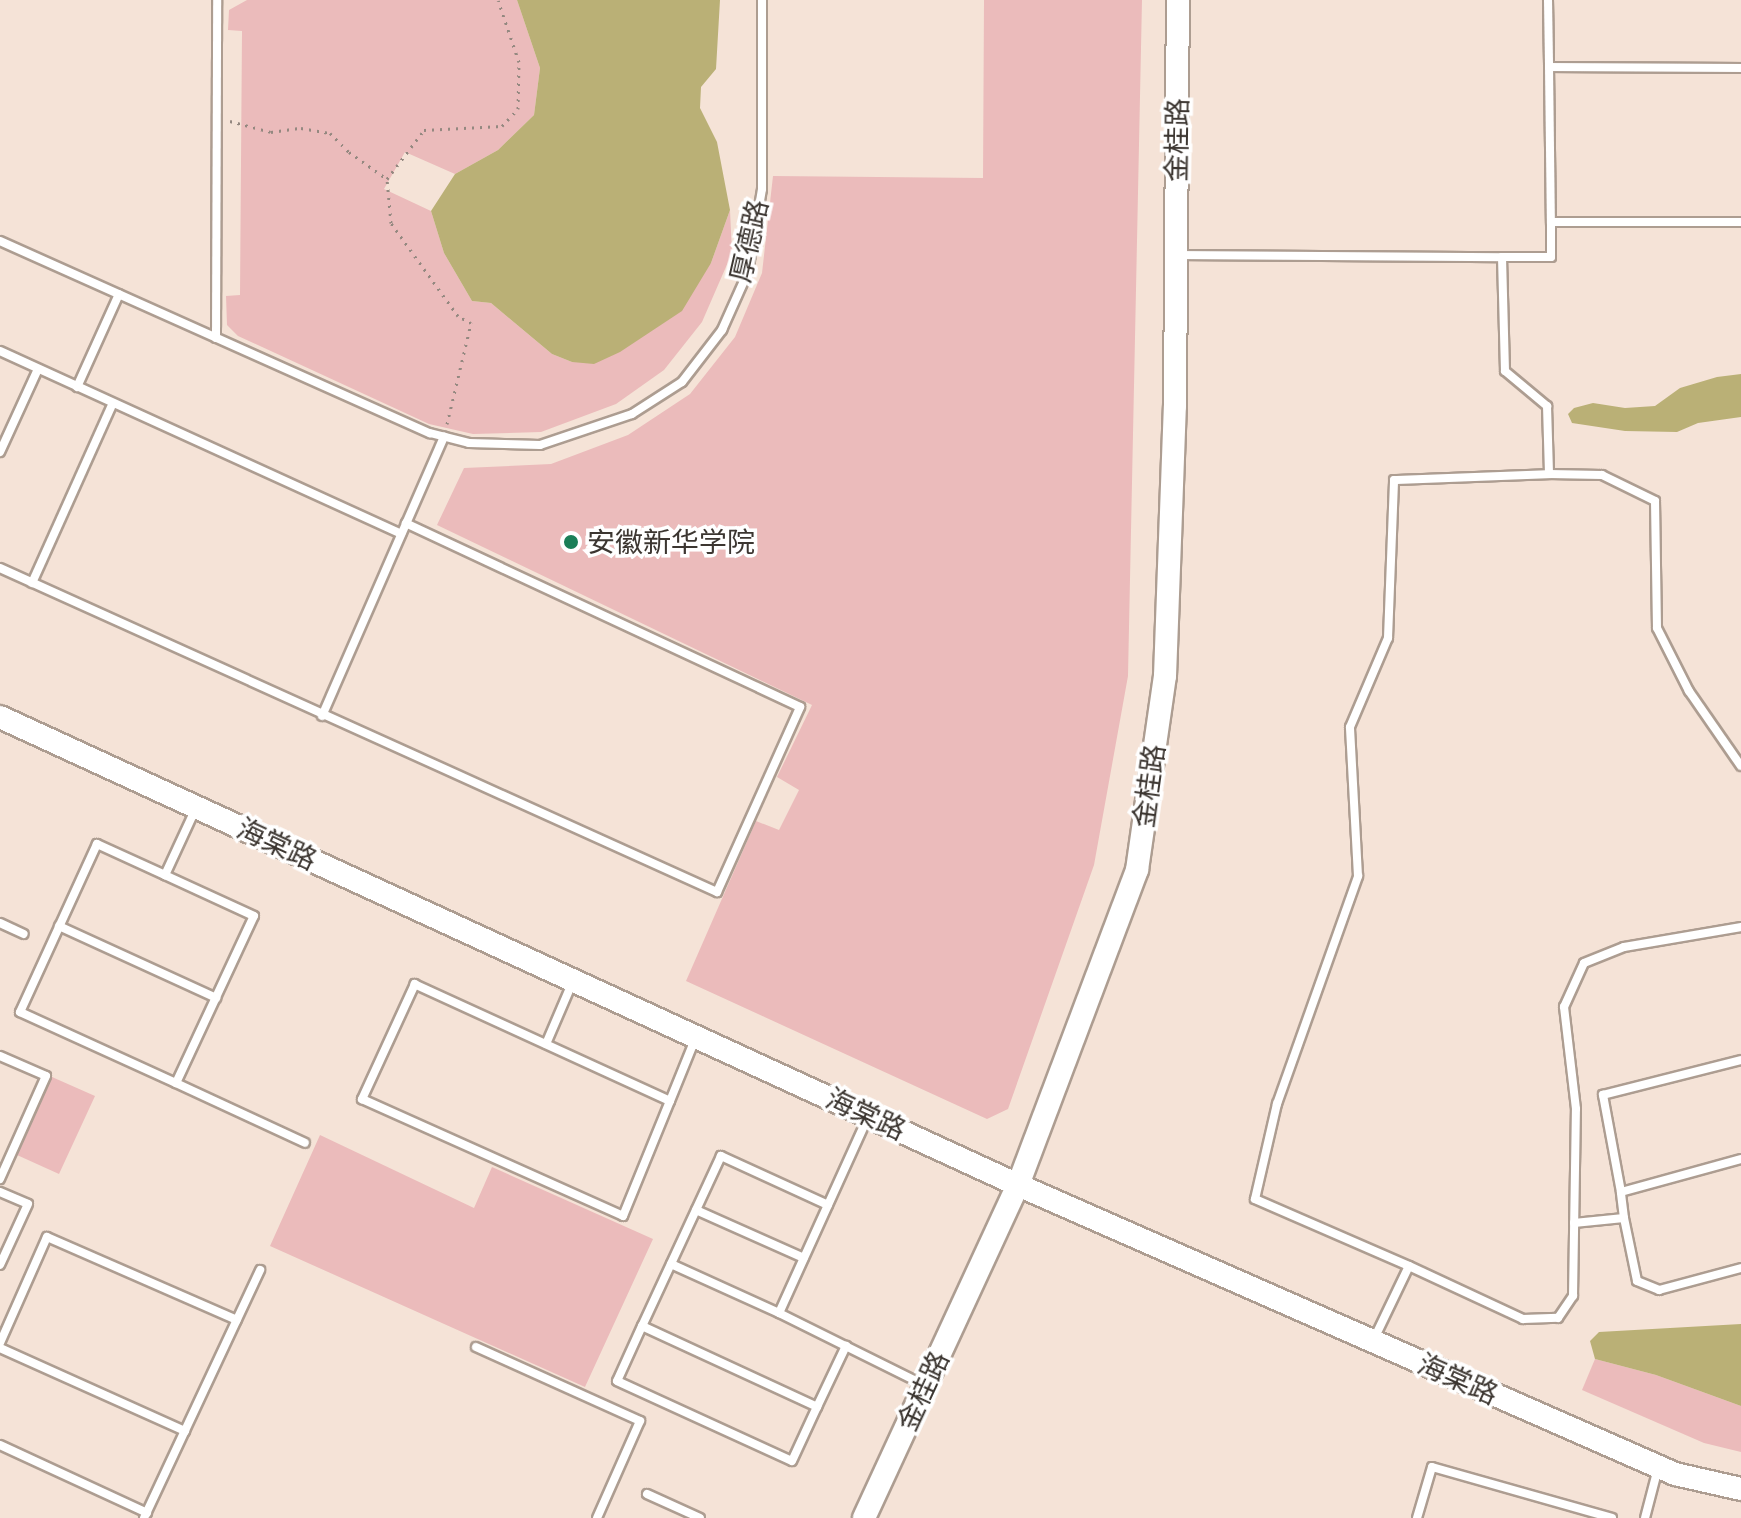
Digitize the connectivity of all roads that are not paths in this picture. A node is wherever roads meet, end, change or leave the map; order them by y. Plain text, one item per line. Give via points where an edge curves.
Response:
1 (217, 0) edge
2 (762, 0) edge
3 (1178, 0) edge
4 (1548, 0) edge
5 (1549, 67) junction
6 (1741, 68) edge
7 (1551, 222) junction
8 (1741, 222) edge
9 (0, 241) edge
10 (1176, 255) junction
11 (1502, 257) junction
12 (119, 294) junction
13 (216, 338) junction
14 (0, 351) edge
15 (38, 369) junction
16 (77, 387) junction
17 (113, 403) junction
18 (444, 437) junction
19 (0, 452) edge
20 (1549, 474) junction
21 (406, 523) junction
22 (401, 534) junction
23 (0, 568) edge
24 (32, 583) junction
25 (322, 716) junction
26 (0, 717) edge
27 (1741, 766) edge
28 (196, 807) junction
29 (165, 875) junction
30 (0, 923) edge
31 (59, 926) junction
32 (1741, 927) edge
33 (24, 934) dead end
34 (573, 980) junction
35 (216, 998) junction
36 (696, 1037) junction
37 (546, 1044) junction
38 (0, 1056) edge
39 (1741, 1060) edge
40 (176, 1083) junction
41 (670, 1101) junction
42 (869, 1115) junction
43 (305, 1143) dead end
44 (1741, 1159) edge
45 (0, 1179) edge
46 (1018, 1185) junction
47 (0, 1192) edge
48 (1621, 1192) junction
49 (828, 1205) junction
50 (696, 1210) junction
51 (1624, 1218) junction
52 (1574, 1223) junction
53 (804, 1258) junction
54 (671, 1264) junction
55 (0, 1265) edge
56 (1409, 1266) junction
57 (1741, 1268) edge
58 (260, 1270) dead end
59 (779, 1313) junction
60 (237, 1320) junction
61 (642, 1326) junction
62 (1373, 1341) junction
63 (0, 1345) edge
64 (846, 1346) junction
65 (476, 1347) dead end
66 (925, 1386) junction
67 (817, 1407) junction
68 (185, 1431) junction
69 (0, 1445) edge
70 (1659, 1467) junction
71 (1741, 1489) edge
72 (647, 1494) dead end
73 (146, 1516) edge
74 (597, 1518) edge
75 (700, 1518) edge
76 (864, 1518) edge
77 (1417, 1518) edge
78 (1612, 1518) edge
79 (1645, 1518) edge

1 - 13 lane
2 - 18 lane, 厚德路 via 762,189 748,272 722,330 682,382 632,414 540,445
3 - 10 street, 金桂路
4 - 5 lane
5 - 6 lane
5 - 7 lane
7 - 8 lane
7 - 11 lane via 1551,257
9 - 12 lane, 厚德路
10 - 11 lane
10 - 46 street, 金桂路 via 1165,676 1137,870
11 - 20 lane via 1505,371 1547,406
12 - 13 lane, 厚德路
12 - 16 lane
13 - 18 lane, 厚德路
14 - 15 lane
15 - 16 lane
15 - 19 lane
16 - 17 lane
17 - 22 lane
17 - 24 lane
18 - 21 lane
20 - 27 lane via 1602,475 1655,501 1657,628 1689,691
20 - 56 lane via 1394,480 1388,638 1350,727 1358,876 1277,1104 1255,1199
21 - 22 lane
21 - 25 lane via 800,707 717,892
22 - 25 lane
23 - 24 lane
24 - 25 lane
26 - 28 street, 海棠路
28 - 29 lane
28 - 34 street, 海棠路
29 - 31 lane via 97,844
29 - 35 lane via 254,916
30 - 33 lane
31 - 35 lane
31 - 40 lane via 20,1012
32 - 52 lane via 1624,947 1584,963 1564,1007 1576,1109
34 - 36 street, 海棠路
34 - 37 lane
35 - 40 lane
36 - 41 lane
36 - 42 street, 海棠路
37 - 41 lane
37 - 41 lane via 415,984 362,1099 623,1216
38 - 45 lane via 46,1076
39 - 48 lane via 1603,1095
40 - 43 lane
42 - 46 street, 海棠路
42 - 49 lane
44 - 48 lane
46 - 62 street, 海棠路
46 - 66 street, 金桂路
47 - 55 lane via 28,1204
48 - 51 lane
49 - 50 lane via 721,1156
49 - 53 lane
50 - 53 lane
50 - 54 lane
51 - 52 lane
51 - 57 lane via 1637,1281 1659,1290
52 - 56 lane via 1573,1296 1558,1318 1523,1319
53 - 59 lane
54 - 59 lane
54 - 61 lane
56 - 62 lane
58 - 60 lane
59 - 64 lane
60 - 63 lane via 47,1237
60 - 68 lane
61 - 67 lane
61 - 67 lane via 617,1381 792,1461
62 - 70 street, 海棠路
63 - 68 lane
64 - 66 lane
64 - 67 lane
65 - 74 lane via 640,1421
66 - 76 street, 金桂路
68 - 73 lane
69 - 73 lane
70 - 71 street, 海棠路
70 - 79 lane
72 - 75 lane
77 - 78 lane via 1432,1467

